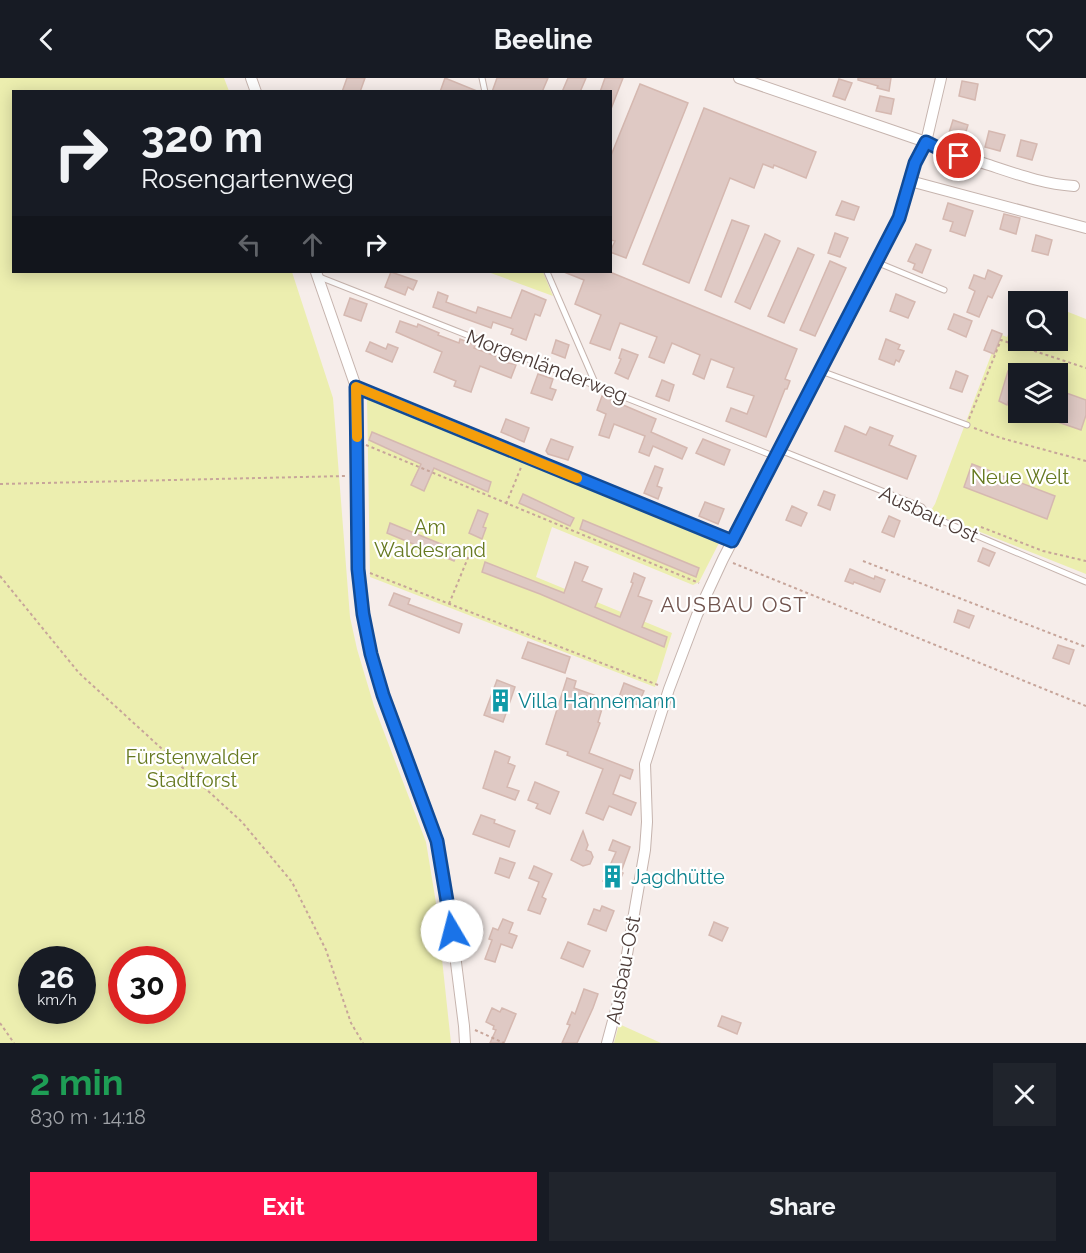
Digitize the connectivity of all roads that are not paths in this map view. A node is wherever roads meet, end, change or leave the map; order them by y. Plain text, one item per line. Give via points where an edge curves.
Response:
1 (739, 78) edge
2 (941, 78) edge
3 (926, 142) junction
4 (910, 181) junction
5 (1074, 186) dead end
6 (1086, 228) edge
7 (876, 262) junction
8 (548, 273) edge
9 (316, 274) edge
10 (944, 290) dead end
11 (821, 371) junction
12 (596, 385) junction
13 (356, 387) junction
14 (967, 425) road end
15 (778, 454) junction
16 (732, 541) junction
17 (1086, 582) edge
18 (465, 1043) edge
19 (607, 1043) edge

1 - 3 street
2 - 3 street, Ausbau-Ost
3 - 4 street, Ausbau-Ost
3 - 5 street via 1030,179
4 - 6 street
4 - 7 street, Ausbau-Ost via 899,218
7 - 10 lane
7 - 11 street, Ausbau-Ost
8 - 12 lane
9 - 12 lane, Morgenländerweg
9 - 13 street
11 - 14 lane
11 - 15 street, Ausbau-Ost
12 - 15 lane, Morgenländerweg
13 - 16 lane
13 - 18 street via 358,569 363,614 377,675 437,841
15 - 16 street, Ausbau-Ost
15 - 17 lane, Ausbau Ost via 922,507 927,515
16 - 19 street, Ausbau-Ost via 697,615 645,764 645,850 620,995

